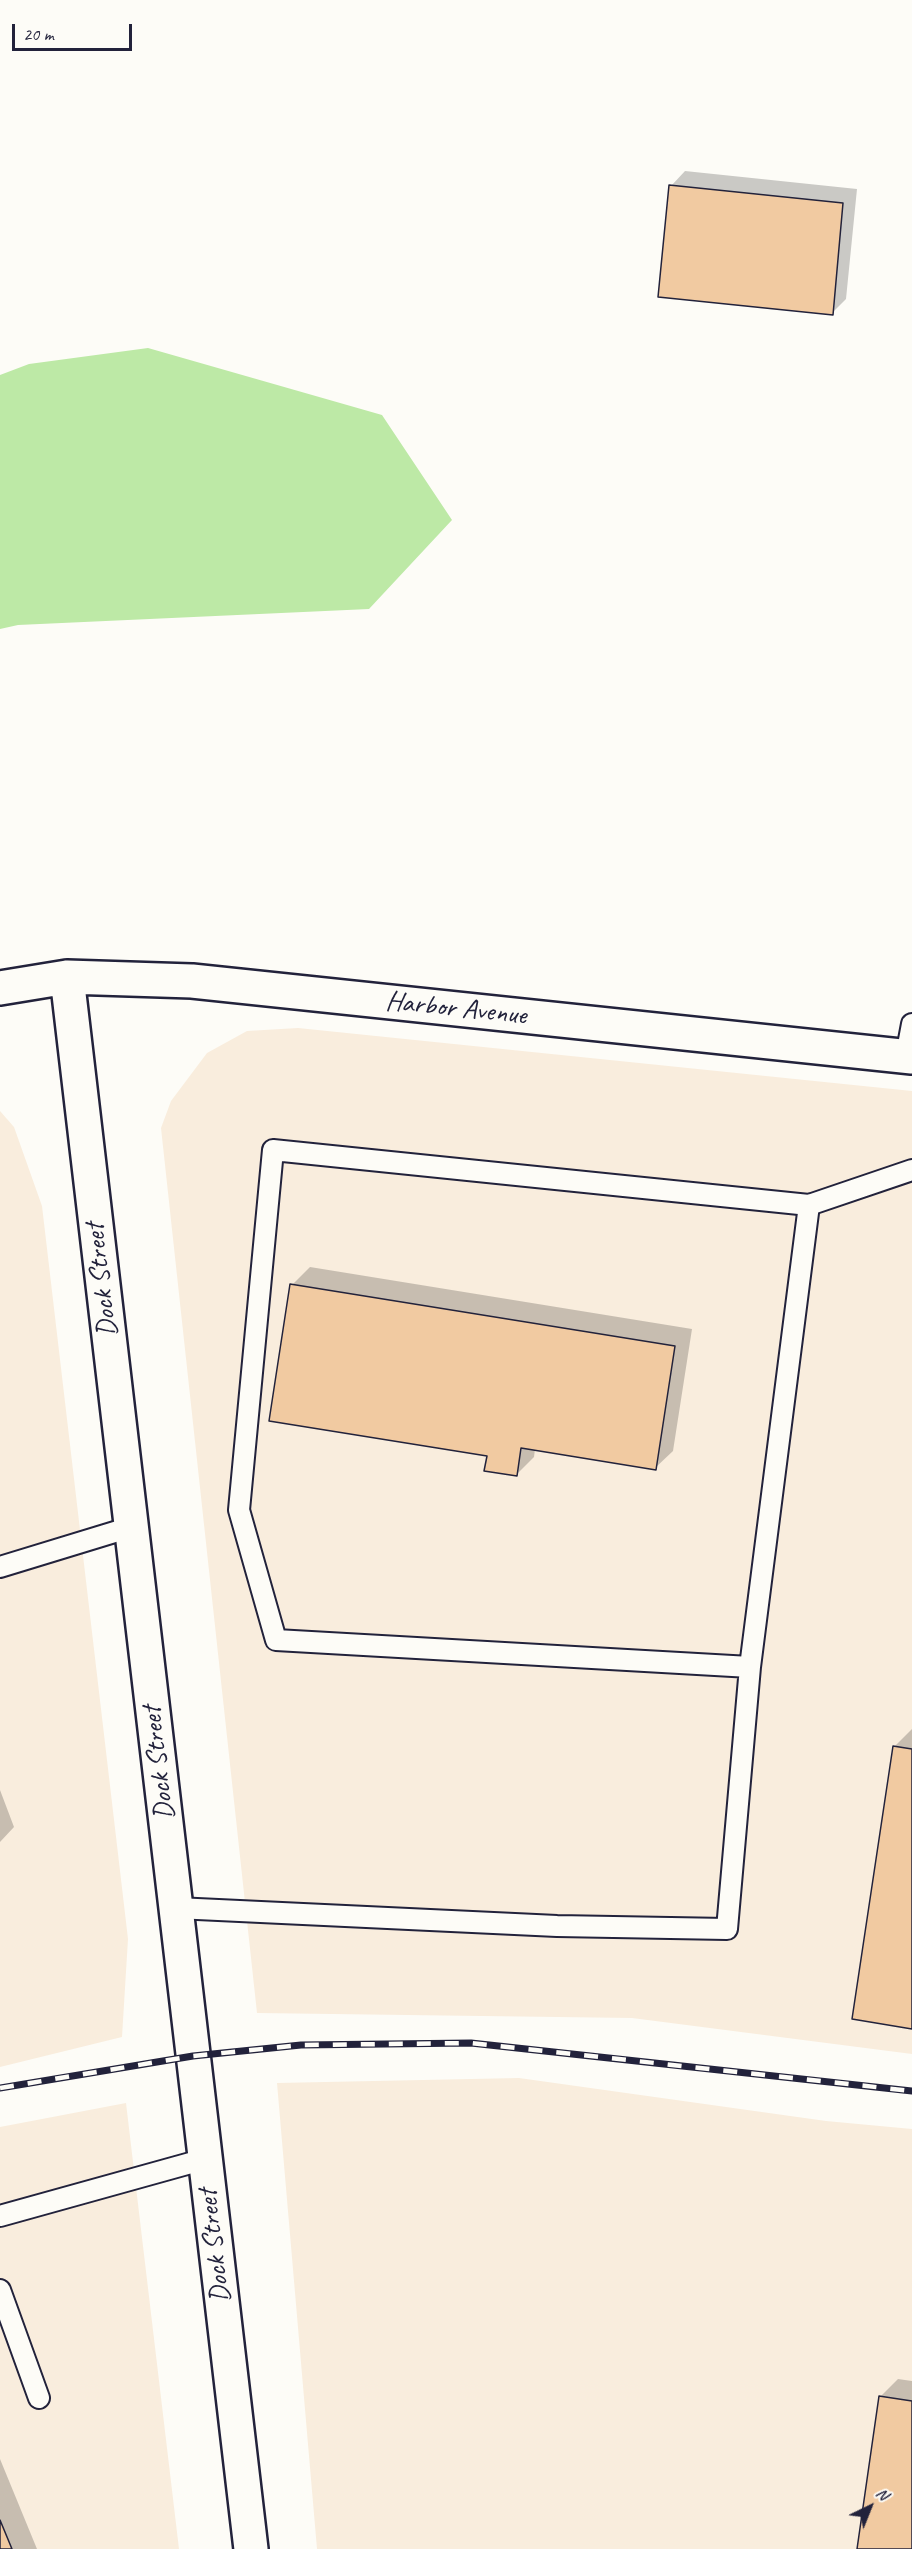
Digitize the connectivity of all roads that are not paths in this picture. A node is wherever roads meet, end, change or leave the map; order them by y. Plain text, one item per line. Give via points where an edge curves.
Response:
1 (67, 977) junction
2 (0, 988) edge
3 (912, 1024) edge
4 (909, 1057) edge
5 (912, 1170) edge
6 (808, 1205) junction
7 (131, 1527) junction
8 (0, 1567) edge
9 (750, 1667) junction
10 (176, 1908) junction
11 (205, 2159) junction
12 (0, 2216) edge
13 (0, 2290) edge
14 (39, 2398) dead end
15 (251, 2549) edge

1 - 2 street, Harbor Avenue
1 - 4 street, Harbor Avenue via 192,981
1 - 7 street, Dock Street
3 - 4 lane
5 - 6 lane
6 - 9 lane
6 - 9 lane via 273,1150 238,1510 276,1640
7 - 8 lane
7 - 10 street, Dock Street
9 - 10 lane via 727,1929 557,1926
10 - 11 street, Dock Street
11 - 12 lane
11 - 15 street, Dock Street
13 - 14 lane

